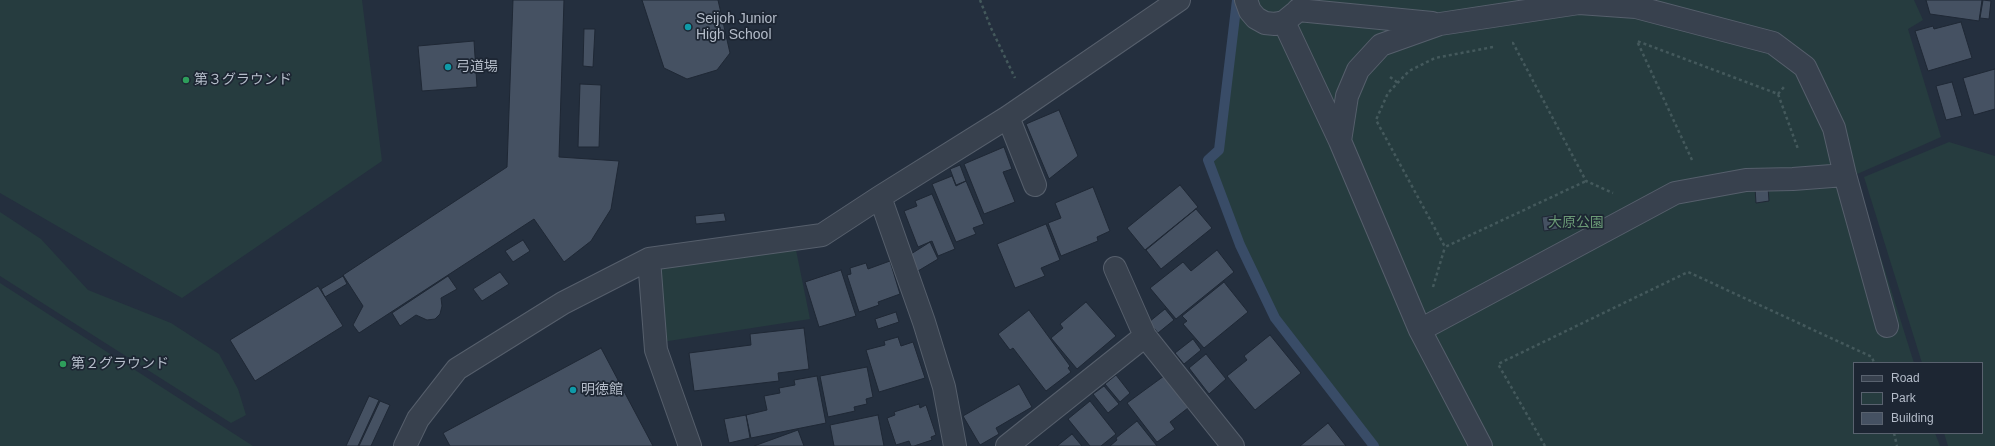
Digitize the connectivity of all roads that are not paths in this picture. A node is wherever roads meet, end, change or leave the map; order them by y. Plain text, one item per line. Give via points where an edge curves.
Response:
1 (1179, 0) edge
2 (1246, 0) edge
3 (1636, 3) edge
4 (1294, 11) edge
5 (1440, 24) junction
6 (1008, 117) junction
7 (1340, 141) junction
8 (1845, 175) junction
9 (1035, 185) dead end
10 (880, 197) junction
11 (649, 259) junction
12 (1115, 268) dead end
13 (1887, 326) dead end
14 (1420, 330) junction
15 (1145, 336) junction
16 (405, 446) edge
17 (690, 446) edge
18 (955, 446) edge
19 (1008, 446) edge
20 (1233, 446) edge
21 (1481, 446) edge

1 - 6 street
2 - 4 street via 1256,18 1265,22 1275,24
3 - 5 street via 1580,3
3 - 8 street via 1773,43 1804,67 1834,128
4 - 5 street
4 - 7 street
5 - 7 street via 1381,45 1358,70 1347,96
6 - 9 street
6 - 10 street
7 - 14 street
8 - 13 street
8 - 14 street via 1746,180 1675,193
10 - 11 street via 822,235
10 - 18 street via 944,387
11 - 16 street via 563,303 457,369 418,420
11 - 17 street via 656,350
12 - 15 street
14 - 21 street
15 - 19 street
15 - 20 street

